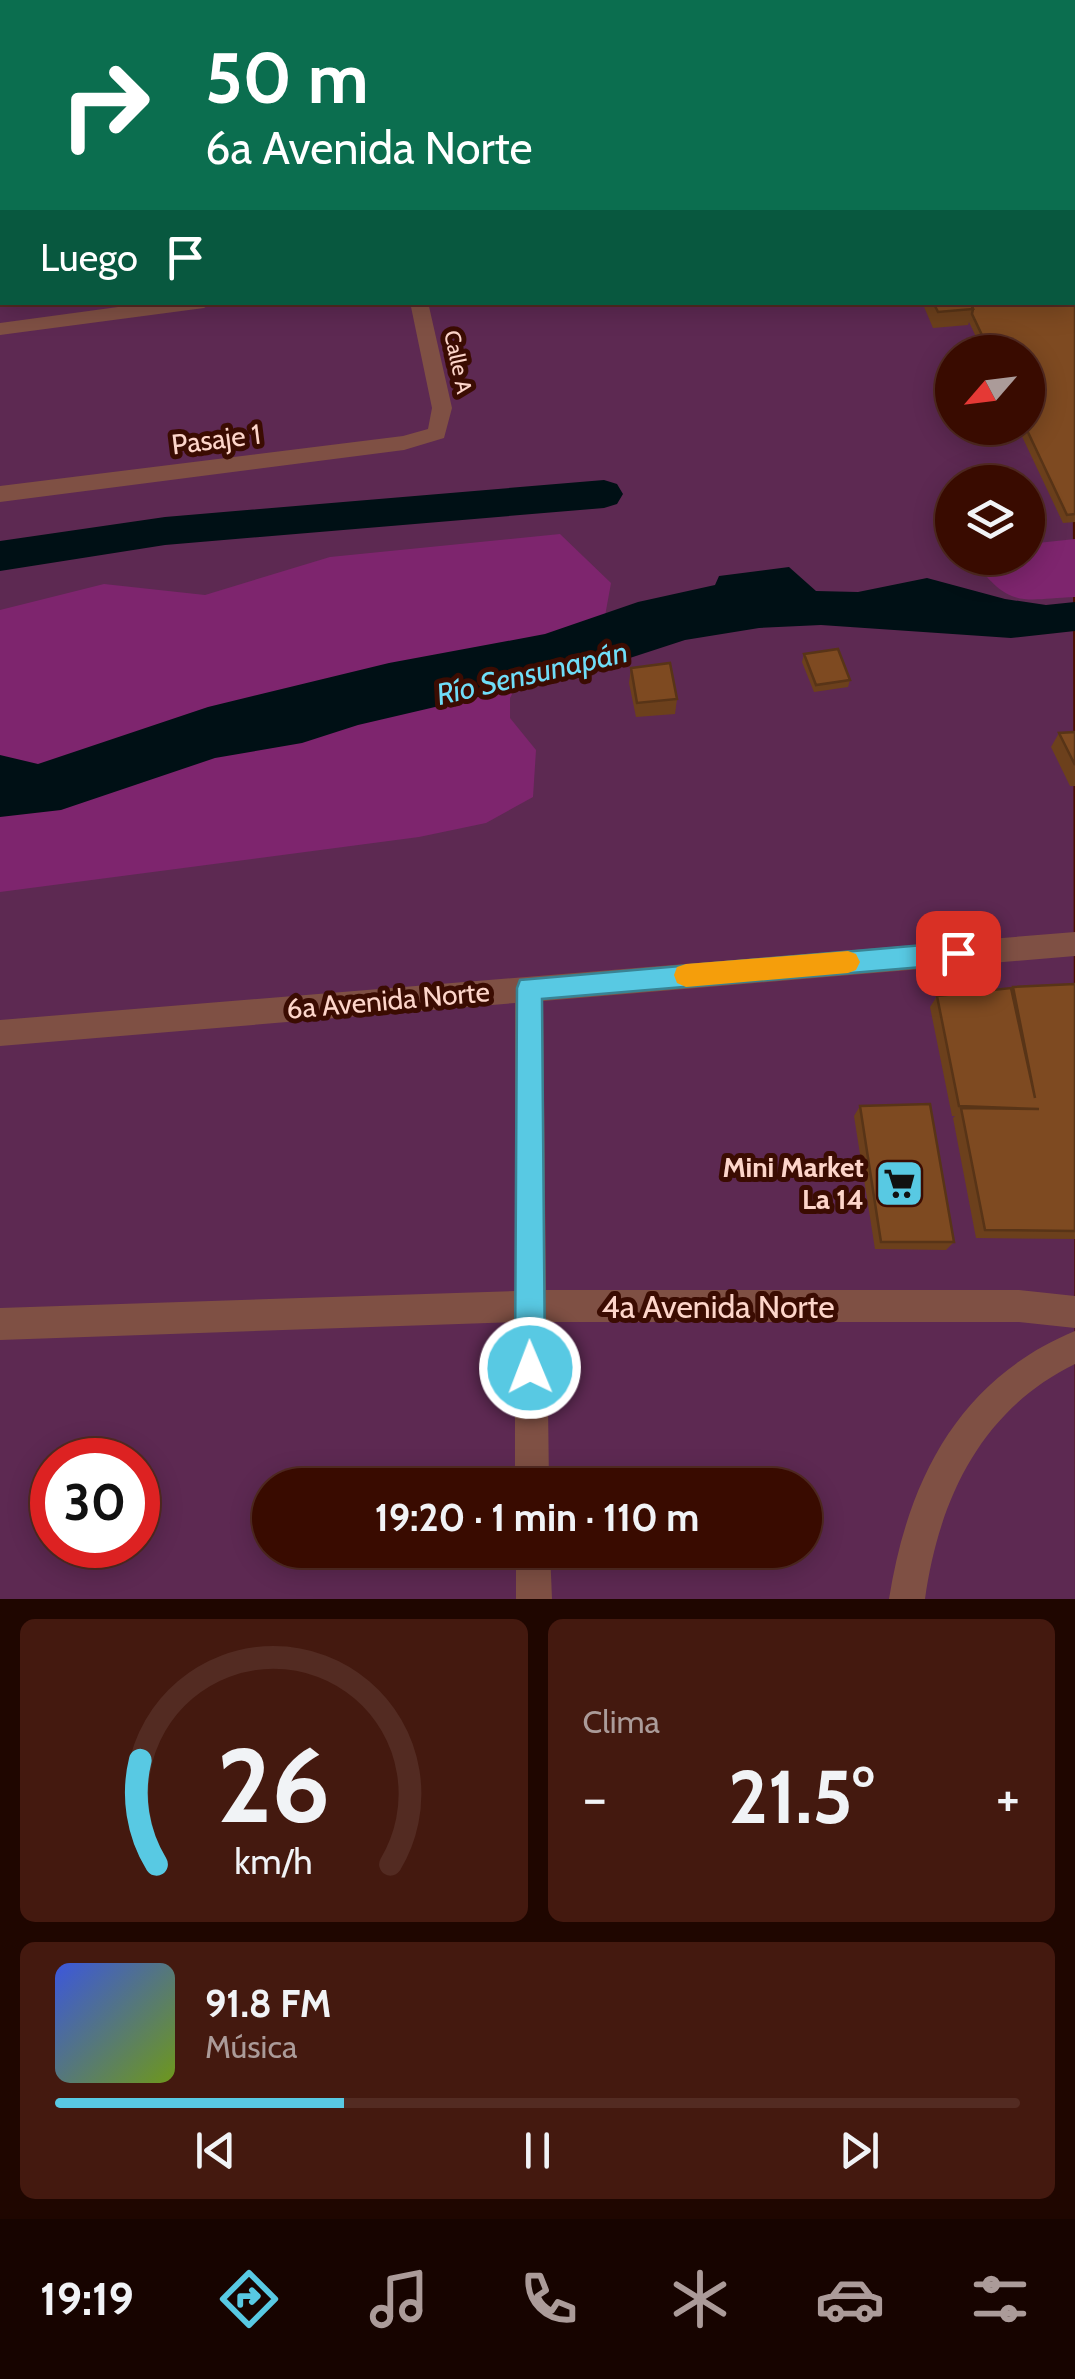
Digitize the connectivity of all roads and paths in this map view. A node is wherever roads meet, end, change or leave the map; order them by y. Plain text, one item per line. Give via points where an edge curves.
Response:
1 (181, 305) edge
2 (421, 305) edge
3 (0, 329) edge
4 (437, 432) joint
5 (0, 494) edge
6 (1075, 944) edge
7 (529, 988) junction
8 (0, 1033) edge
9 (529, 1306) junction
10 (1075, 1312) edge
11 (0, 1324) edge
12 (1075, 1346) edge
13 (532, 1468) edge
14 (534, 1568) edge
15 (534, 1599) edge
16 (907, 1599) edge

1 - 3 street
2 - 4 street, Calle A via 442,408
4 - 5 street, Pasaje 1 via 404,443
6 - 7 street, 6a Avenida Norte
7 - 8 street, 6a Avenida Norte
7 - 9 street
9 - 10 street, 4a Avenida Norte via 1019,1306
9 - 11 street, 4a Avenida Norte
9 - 13 street
12 - 16 street via 1022,1376 960,1443 919,1534
14 - 15 street

